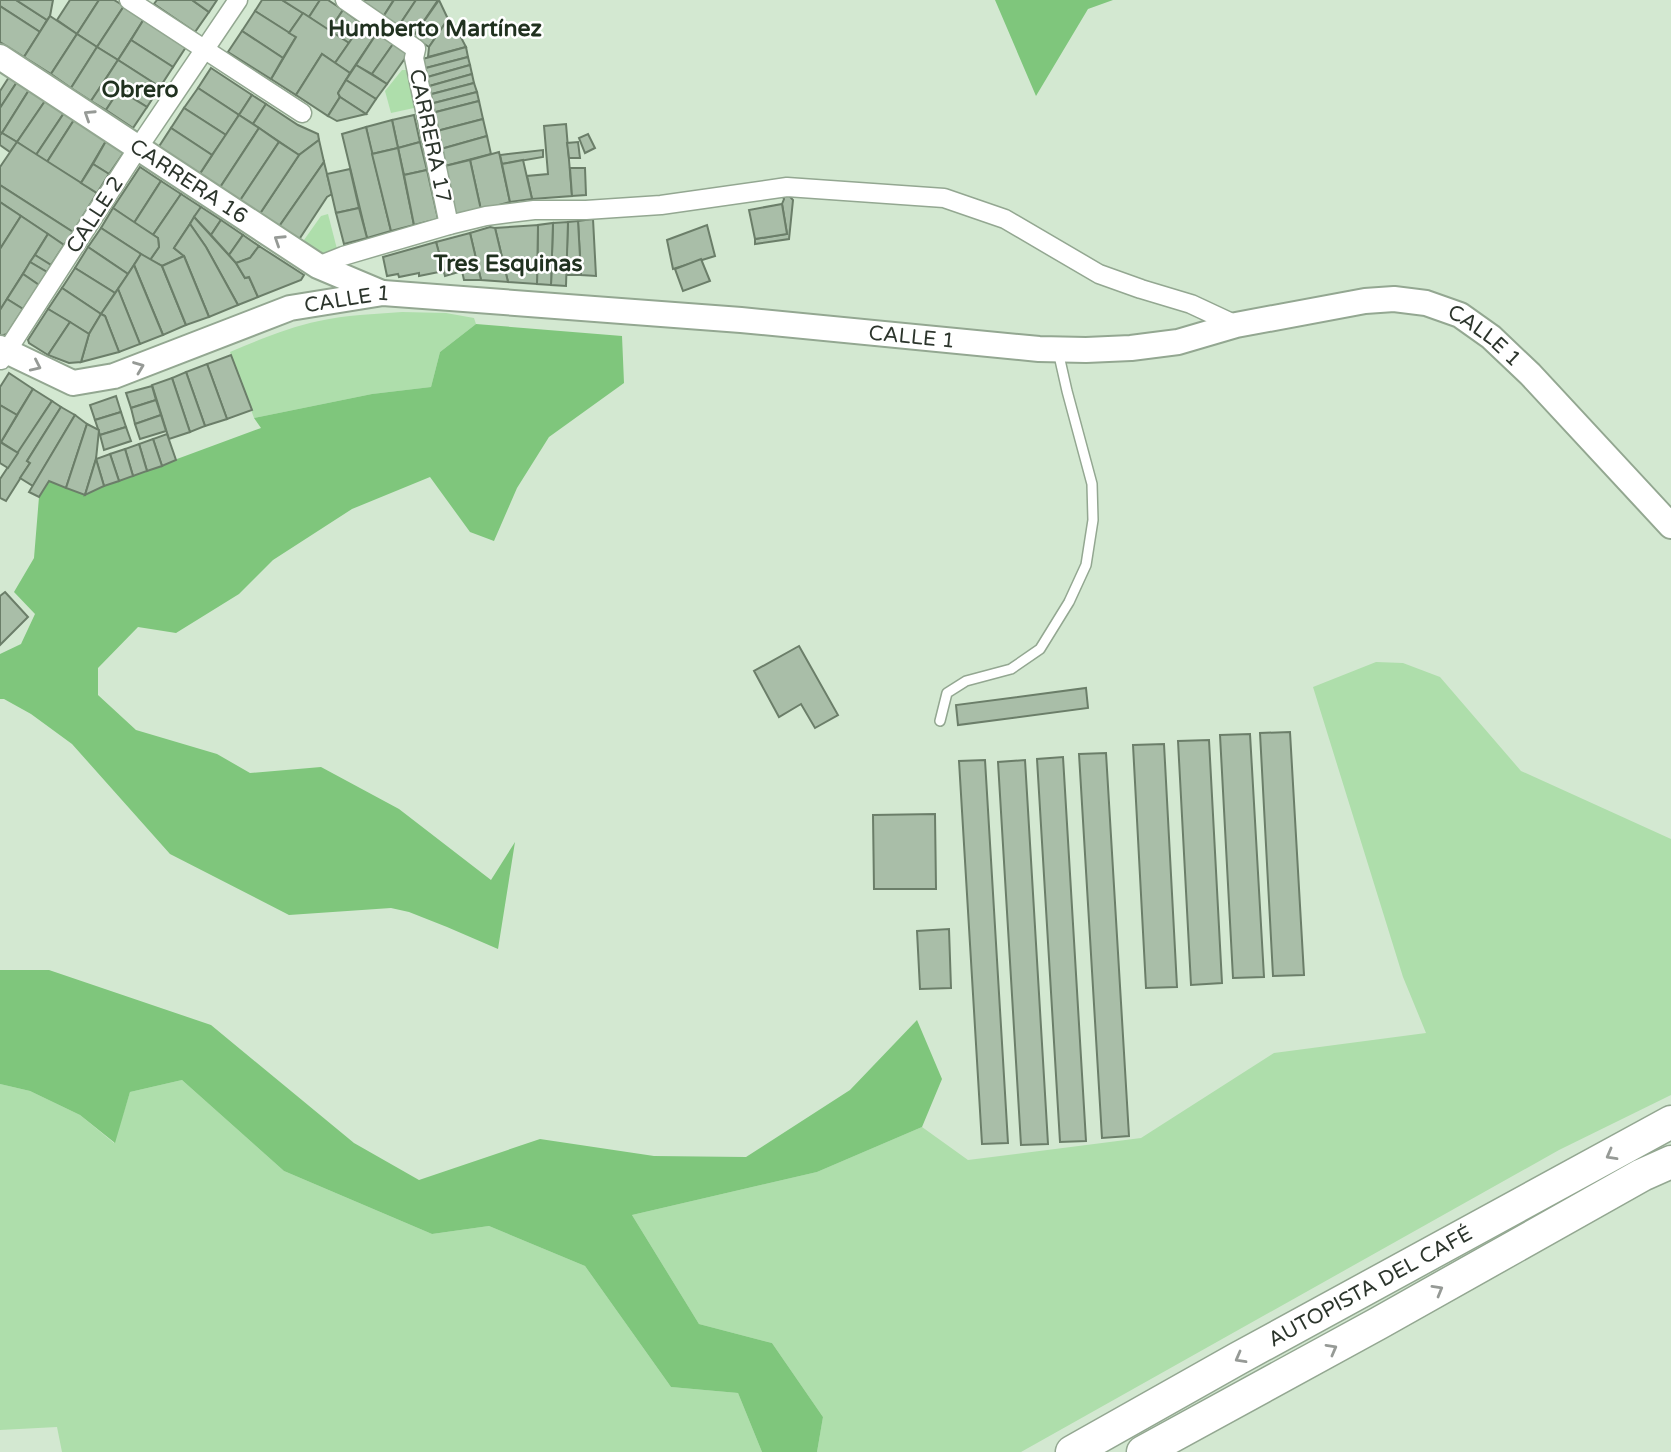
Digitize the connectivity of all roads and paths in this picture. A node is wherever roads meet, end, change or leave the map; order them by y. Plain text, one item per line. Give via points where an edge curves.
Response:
1 (129, 0) edge
2 (238, 0) edge
3 (345, 0) edge
4 (204, 49) junction
5 (0, 57) edge
6 (302, 113) dead end
7 (138, 148) junction
8 (449, 225) junction
9 (318, 266) junction
10 (383, 293) junction
11 (1236, 325) junction
12 (1058, 349) junction
13 (2, 354) edge
14 (1671, 526) edge
15 (940, 721) dead end
16 (1671, 1122) edge
17 (1671, 1163) edge
18 (1072, 1452) edge
19 (1143, 1452) edge

1 - 4 street
2 - 4 street, CALLE 2
3 - 8 street, CARRERA 17 via 416,48 414,58
4 - 6 street
4 - 7 street, CALLE 2
7 -> 5 street, CARRERA 16
9 -> 7 street, CARRERA 16
7 - 13 street, CALLE 2
8 - 9 street, CALLE 1
8 - 11 street, CALLE 1 via 534,210 661,205 787,187 944,198 1005,219 1099,274 1191,304
9 - 10 street, CARRERA 16
10 - 12 street, CALLE 1
13 -> 10 street, CALLE 1 via 73,383 114,376 290,308
11 - 12 street, CALLE 1 via 1178,342
11 - 14 street, CALLE 1 via 1394,299 1426,303 1460,315 1530,374
12 - 15 lane via 1092,484 1093,520 1086,565 1040,649 1011,669 966,681 947,693
16 -> 18 highway, AUTOPISTA DEL CAFÉ
19 -> 17 highway, AUTOPISTA DEL CAFÉ

